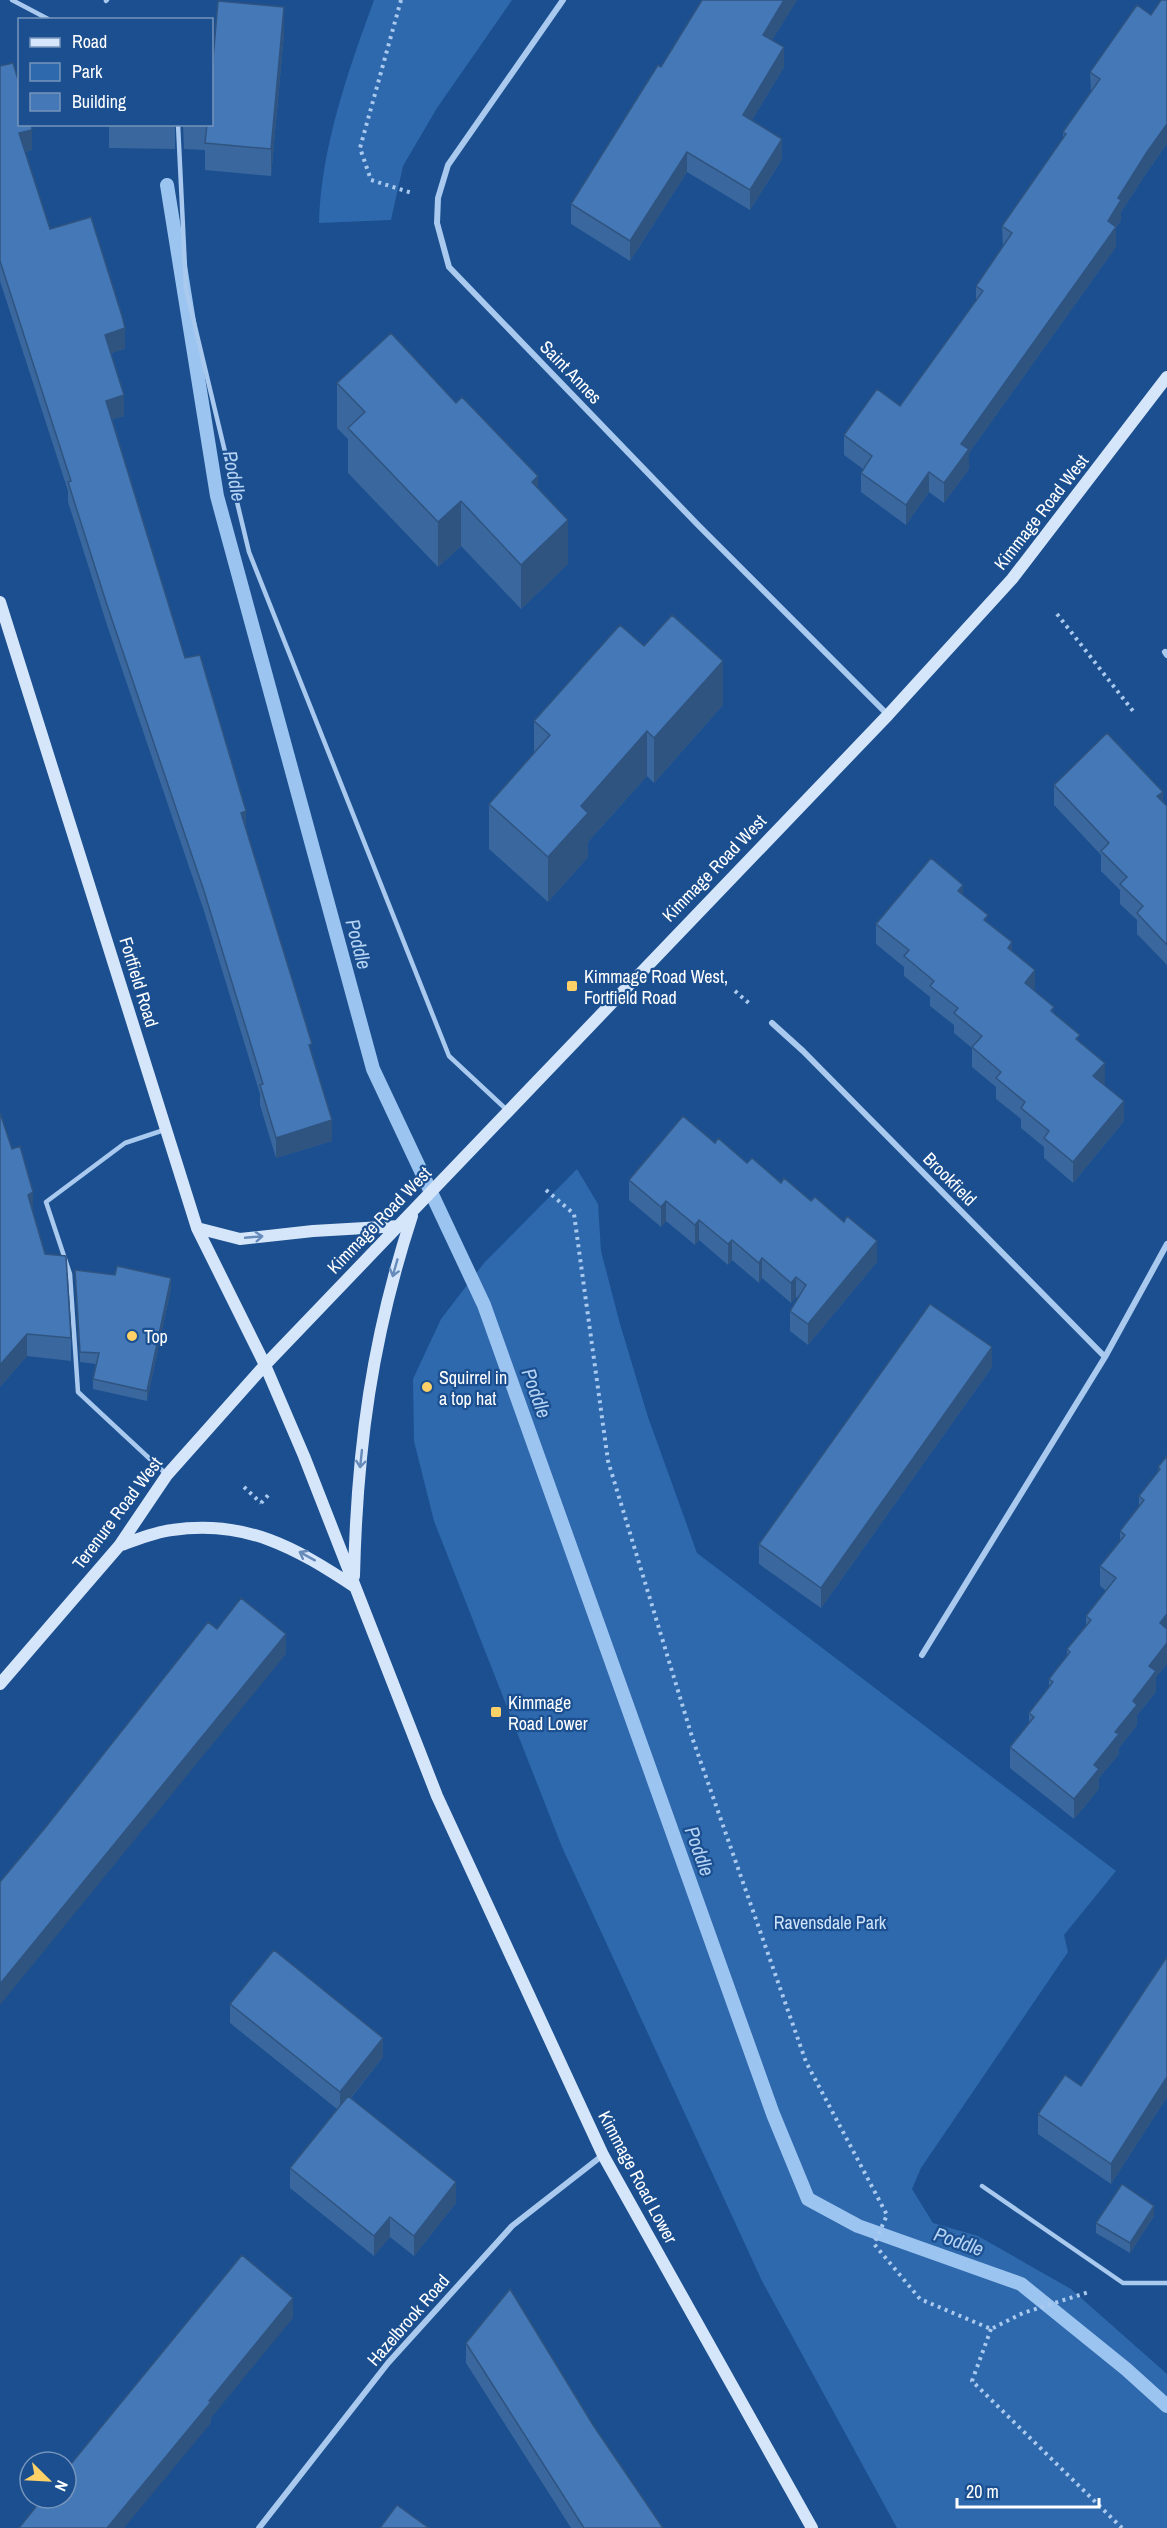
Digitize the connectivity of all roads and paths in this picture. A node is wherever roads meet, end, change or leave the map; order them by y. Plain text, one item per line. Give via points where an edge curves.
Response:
1 (12, 0) edge
2 (401, 0) edge
3 (563, 0) edge
4 (46, 18) edge
5 (178, 126) edge
6 (412, 193) dead end
7 (1167, 377) edge
8 (0, 602) edge
9 (1057, 614) dead end
10 (1133, 711) dead end
11 (888, 715) junction
12 (772, 1023) dead end
13 (508, 1111) junction
14 (166, 1130) junction
15 (546, 1190) dead end
16 (413, 1212) junction
17 (400, 1226) junction
18 (197, 1228) junction
19 (1167, 1244) edge
20 (1105, 1357) junction
21 (265, 1365) junction
22 (167, 1475) junction
23 (271, 1492) dead end
24 (261, 1503) dead end
25 (119, 1546) junction
26 (355, 1585) junction
27 (922, 1655) dead end
28 (0, 1684) edge
29 (603, 2155) junction
30 (982, 2186) dead end
31 (1167, 2283) edge
32 (1074, 2296) dead end
33 (991, 2329) junction
34 (259, 2528) edge
35 (812, 2528) edge
36 (1122, 2528) edge

1 - 4 lane
2 - 6 path via 360,148 371,180
3 - 11 street, Saint Annes via 448,165 438,198 436,223 449,267
5 - 13 lane via 186,289 249,552 449,1056
7 - 11 main road, Kimmage Road West via 1012,579
8 - 14 main road, Fortfield Road
9 - 10 path
11 - 13 main road, Kimmage Road West
12 - 20 street, Brookfield
13 - 16 main road, Kimmage Road West
14 - 18 main road, Fortfield Road
14 - 22 lane via 125,1143 46,1202 70,1274 78,1392
15 - 33 path via 574,1214 608,1461 693,1740 807,2062 887,2215 874,2244 920,2299
16 - 17 main road, Kimmage Road West
16 -> 26 main road via 394,1270 368,1392 356,1499
18 -> 17 main road via 240,1239
17 - 21 main road, Kimmage Road West
18 - 21 main road, Fortfield Road
19 - 20 street
20 - 27 street
21 - 22 main road, Terenure Road West
21 - 26 main road, Kimmage Road Lower
22 - 25 main road, Terenure Road West
23 - 24 path
26 -> 25 main road via 304,1553 253,1534 208,1527 170,1530
25 - 28 main road, Terenure Road West
26 - 29 main road, Kimmage Road Lower via 437,1796
29 - 34 street, Hazelbrook Road via 512,2226 388,2363
29 - 35 main road, Kimmage Road Lower
30 - 31 lane via 1123,2283
32 - 33 path via 1023,2313
33 - 36 path via 972,2381

